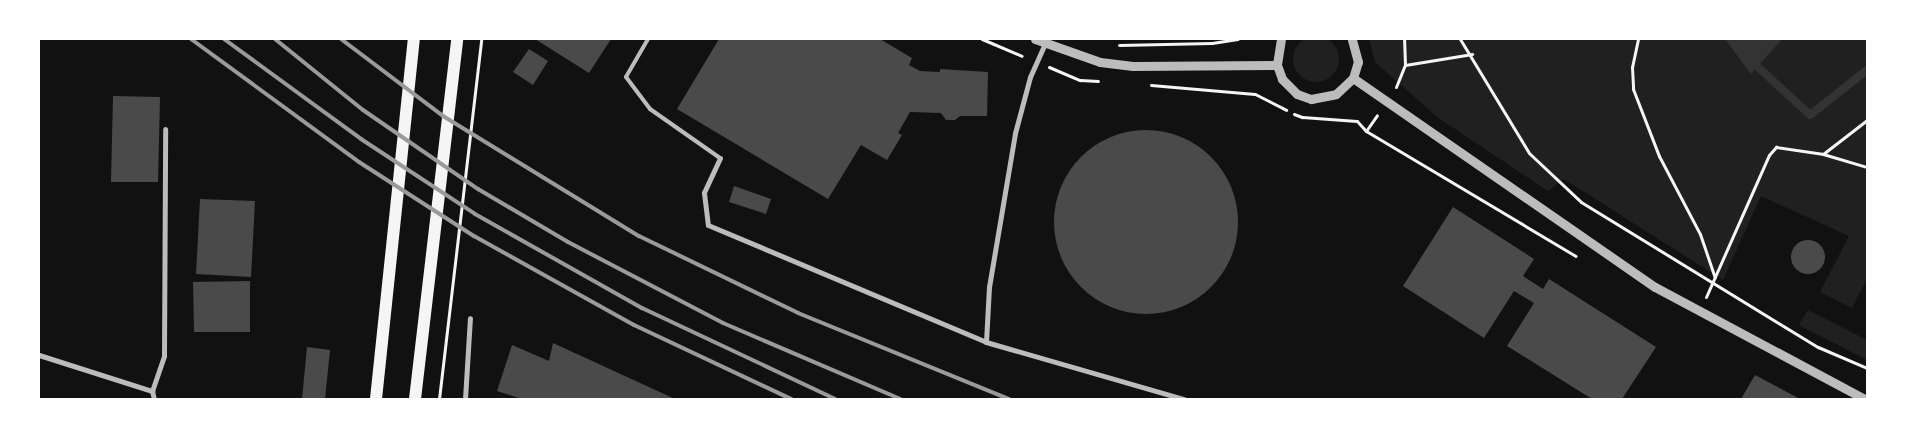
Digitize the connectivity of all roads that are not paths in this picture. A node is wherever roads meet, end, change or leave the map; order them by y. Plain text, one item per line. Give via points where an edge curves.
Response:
1 (414, 39) edge
2 (457, 39) edge
3 (648, 39) edge
4 (1035, 39) edge
5 (1281, 39) edge
6 (1352, 39) edge
7 (1046, 43) junction
8 (1277, 66) junction
9 (1353, 78) junction
10 (165, 129) dead end
11 (720, 158) joint
12 (470, 318) dead end
13 (986, 342) junction
14 (39, 355) edge
15 (152, 391) junction
16 (154, 399) edge
17 (376, 399) edge
18 (415, 399) edge
19 (464, 399) edge
20 (1184, 399) edge
21 (1865, 399) edge

1 - 17 main road
2 - 18 main road
3 - 11 lane via 626,77 650,109
4 - 7 street
5 - 8 street
6 - 9 street via 1358,62
7 - 8 street via 1100,62 1133,66
7 - 13 street via 1030,77 1015,133 989,288
8 - 9 street via 1289,88 1311,99 1336,94
9 - 21 street via 1655,287
10 - 15 street via 164,356
11 - 13 street via 704,193 708,224
12 - 19 street
13 - 20 street
14 - 15 street
15 - 16 street

